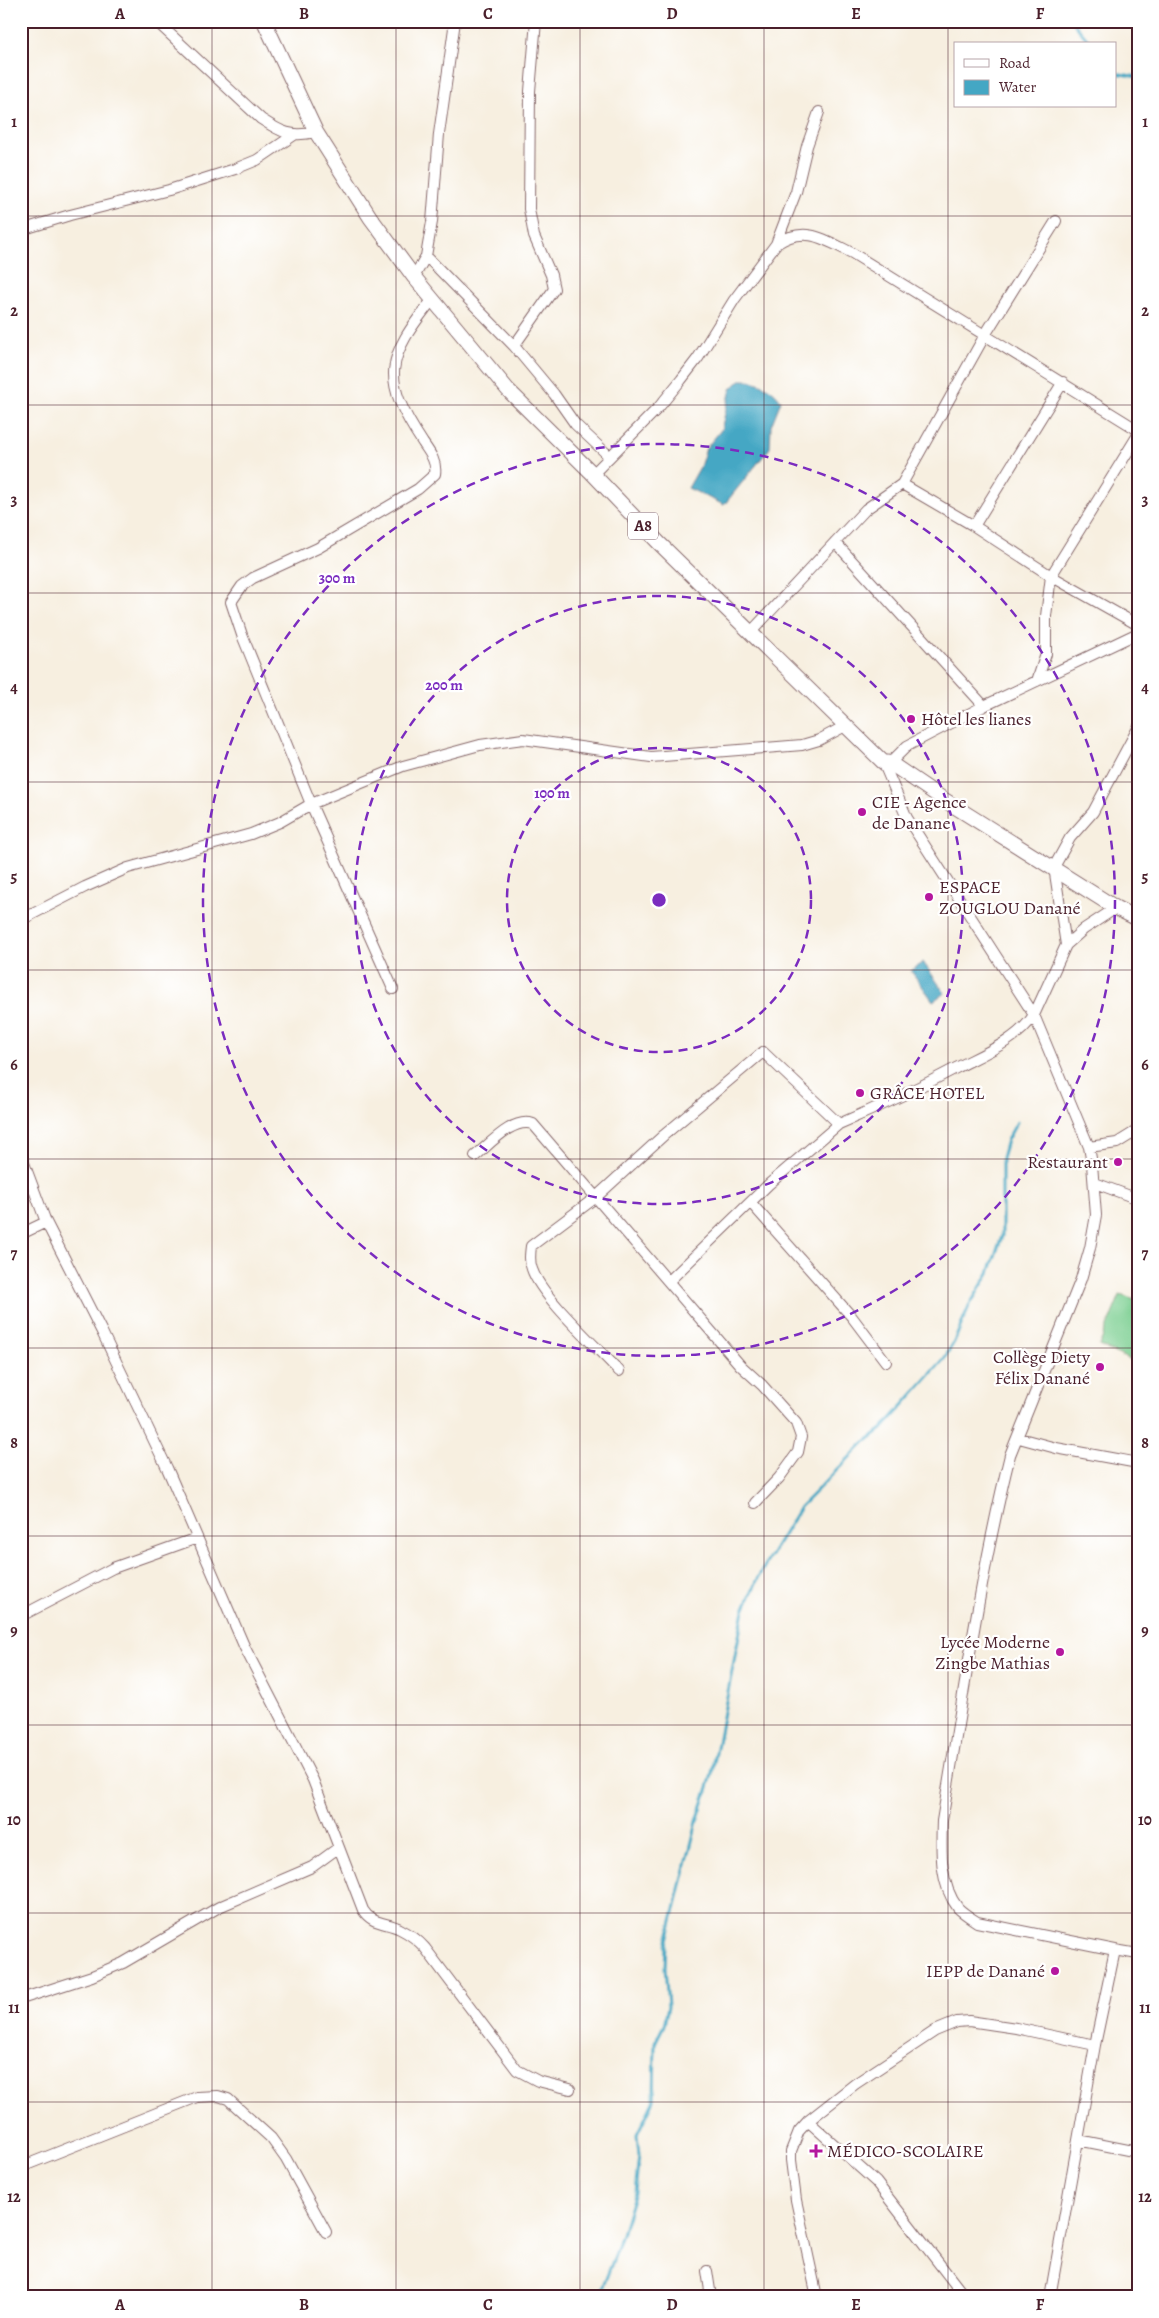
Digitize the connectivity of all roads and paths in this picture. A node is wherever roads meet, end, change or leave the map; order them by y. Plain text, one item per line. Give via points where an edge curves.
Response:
1 (156, 21) edge
2 (264, 21) edge
3 (455, 21) edge
4 (536, 21) edge
5 (819, 112) dead end
6 (316, 132) junction
7 (294, 135) junction
8 (1056, 221) dead end
9 (21, 230) edge
10 (776, 244) junction
11 (426, 256) junction
12 (414, 277) junction
13 (433, 299) junction
14 (985, 335) junction
15 (514, 346) junction
16 (1063, 382) junction
17 (1138, 430) edge
18 (1138, 435) edge
19 (609, 456) junction
20 (593, 474) junction
21 (902, 484) junction
22 (974, 526) junction
23 (835, 542) junction
24 (1051, 576) junction
25 (1138, 625) edge
26 (750, 633) junction
27 (1138, 633) edge
28 (1037, 682) junction
29 (984, 706) junction
30 (844, 726) junction
31 (1138, 728) edge
32 (886, 763) junction
33 (311, 804) junction
34 (1054, 867) junction
35 (1116, 908) junction
36 (1138, 918) edge
37 (21, 920) edge
38 (1066, 945) junction
39 (393, 989) dead end
40 (1034, 1015) junction
41 (839, 1124) junction
42 (1138, 1130) edge
43 (1089, 1147) junction
44 (21, 1155) edge
45 (475, 1156) dead end
46 (1095, 1183) junction
47 (595, 1198) junction
48 (1138, 1199) edge
49 (751, 1202) junction
50 (46, 1222) junction
51 (21, 1234) edge
52 (669, 1281) junction
53 (886, 1362) dead end
54 (620, 1371) dead end
55 (1018, 1438) junction
56 (1138, 1463) edge
57 (756, 1503) dead end
58 (197, 1538) junction
59 (21, 1616) edge
60 (338, 1848) junction
61 (1115, 1950) junction
62 (1138, 1954) edge
63 (21, 1999) edge
64 (1095, 2045) junction
65 (570, 2089) dead end
66 (808, 2120) junction
67 (1078, 2140) junction
68 (1138, 2152) edge
69 (21, 2167) edge
70 (326, 2232) dead end
71 (707, 2271) dead end
72 (21, 2290) edge
73 (25, 2297) edge
74 (711, 2297) edge
75 (817, 2297) edge
76 (965, 2297) edge
77 (1050, 2297) edge

1 - 7 street via 261,119
2 - 6 main road, A8
3 - 11 street
4 - 15 street via 530,91 529,209 534,236 554,289
5 - 10 street via 806,146 794,199
6 - 7 street
6 - 12 main road, A8 via 370,217
7 - 9 street via 257,160 234,169
8 - 14 street
10 - 14 street via 795,234 816,236 852,253
10 - 19 street via 681,380 659,407
11 - 12 street
11 - 15 street
12 - 13 main road, A8
13 - 20 main road, A8 via 508,390
13 - 33 street via 409,329 393,364 394,382 404,414 433,458 435,474 418,489 318,548 253,578 242,586 231,602
14 - 16 street
14 - 21 street
15 - 19 street via 575,424
16 - 17 street
16 - 22 street
18 - 24 street
19 - 20 street
20 - 26 main road, A8
21 - 22 street
21 - 23 street via 872,503
22 - 24 street
23 - 26 street
23 - 29 street
24 - 25 street
24 - 28 street via 1046,654
26 - 30 main road, A8
27 - 28 street
28 - 29 street
29 - 32 street via 907,746
30 - 32 main road, A8
30 - 33 street via 802,745 651,756 537,740 506,740 403,766
31 - 34 street via 1093,812 1070,838
32 - 34 main road, A8
32 - 40 street via 907,818
33 - 37 street via 260,830 128,868
33 - 39 street
34 - 35 main road, A8
34 - 38 street
35 - 36 main road, A8
35 - 38 street
38 - 40 street
40 - 41 street via 1020,1032 988,1052 891,1102
40 - 43 street
41 - 47 street via 763,1052
41 - 49 street
42 - 43 street via 1118,1143
43 - 46 street
44 - 50 street
45 - 47 street via 515,1124 534,1124
46 - 48 street
46 - 55 street via 1096,1215 1082,1279
47 - 52 street
47 - 54 street via 531,1246 531,1265 538,1282 556,1305
49 - 52 street
49 - 53 street via 852,1317
50 - 51 street
50 - 58 street via 167,1468
52 - 57 street via 800,1430 801,1446 796,1457
55 - 56 street
55 - 61 street via 1010,1455 991,1541 944,1811 940,1847 944,1873 959,1908 977,1922
58 - 59 street via 112,1568
58 - 60 street via 246,1648 324,1804
60 - 63 street via 312,1867 219,1907 123,1963
60 - 65 street via 366,1916 398,1927 418,1940 517,2070 529,2078
61 - 62 street
61 - 64 street
64 - 66 street via 969,2021 948,2025 855,2084
64 - 67 street
66 - 75 street via 799,2131 791,2150 791,2160 796,2200
66 - 76 street via 876,2182
67 - 68 street
67 - 77 street
69 - 70 street via 197,2097 222,2096 271,2138
71 - 74 street
72 - 73 street

